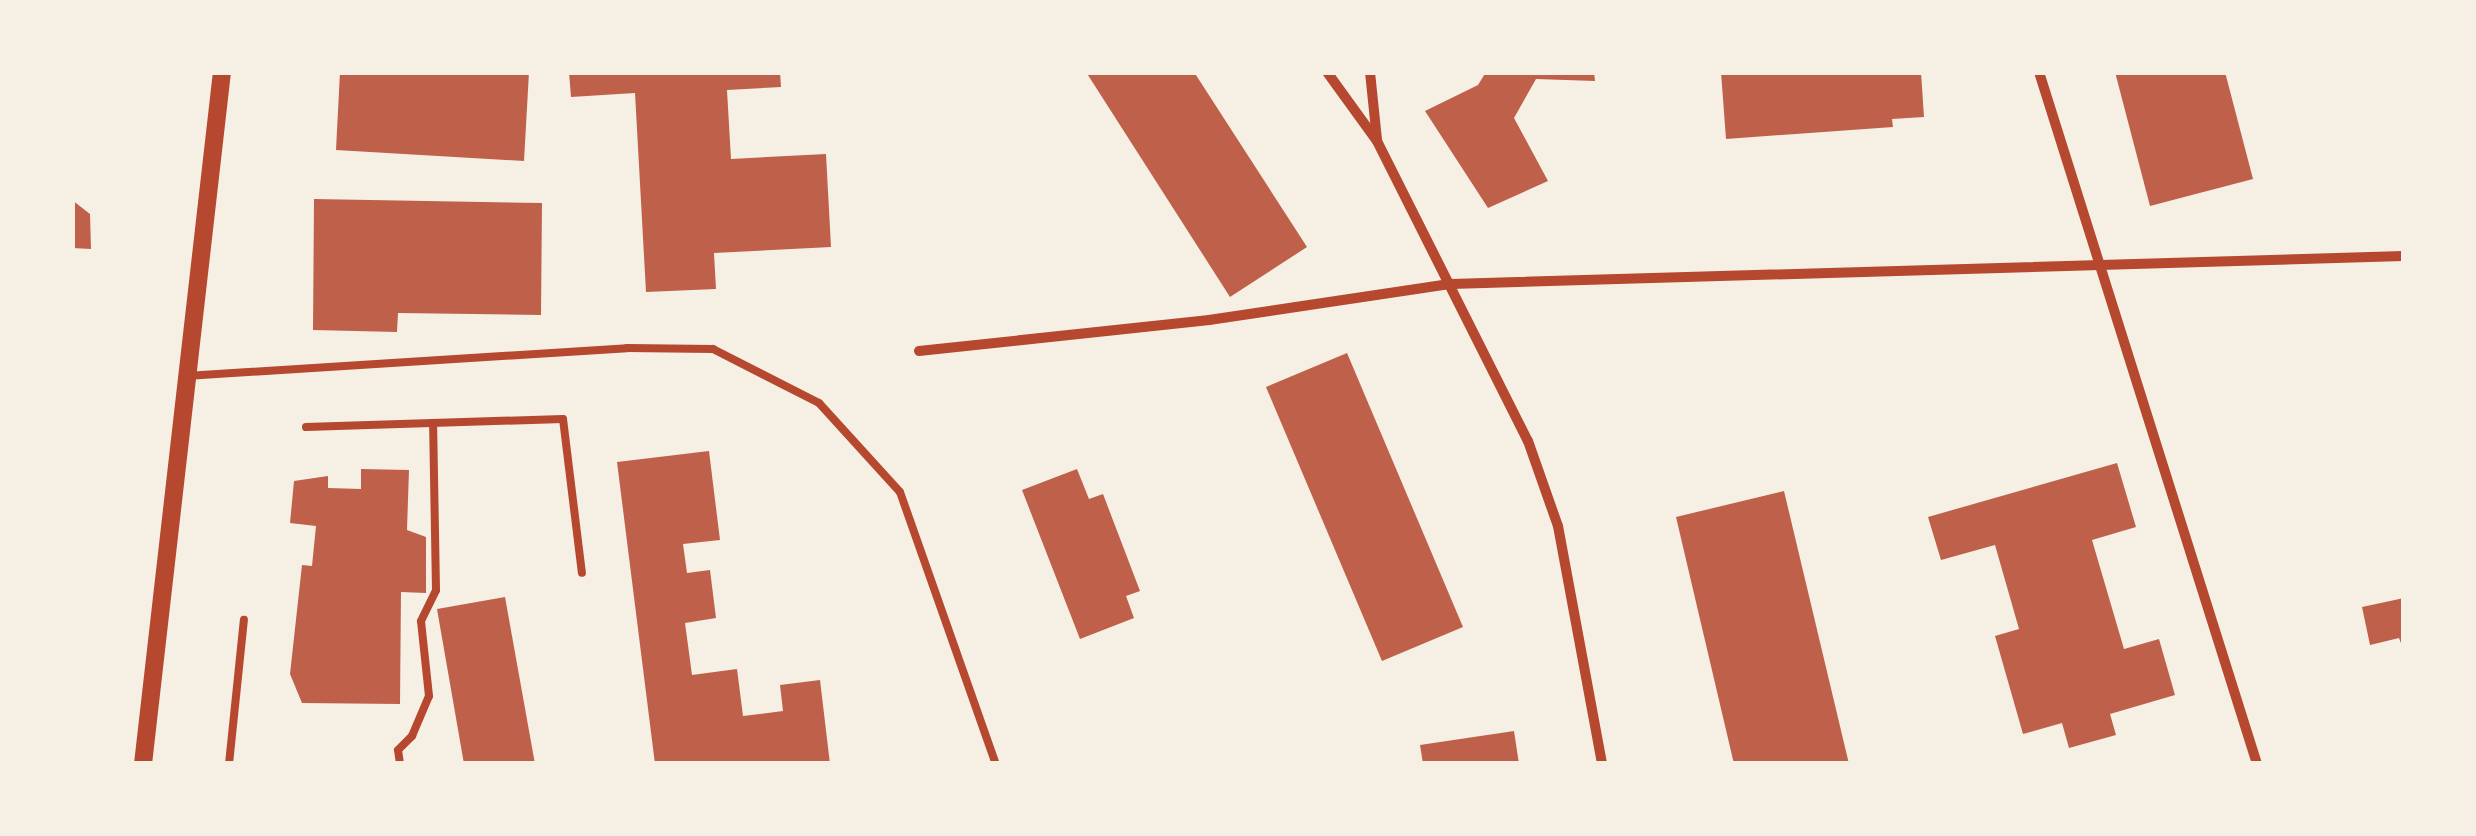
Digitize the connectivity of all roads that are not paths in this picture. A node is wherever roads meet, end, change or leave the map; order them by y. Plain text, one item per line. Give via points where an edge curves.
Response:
1 (222, 72) edge
2 (1327, 72) edge
3 (1370, 72) edge
4 (2039, 72) edge
5 (1377, 141) junction
6 (2404, 256) edge
7 (2102, 263) junction
8 (1450, 284) junction
9 (919, 351) dead end
10 (186, 376) junction
11 (434, 423) junction
12 (306, 427) dead end
13 (582, 572) dead end
14 (244, 620) dead end
15 (143, 764) edge
16 (229, 764) edge
17 (400, 764) edge
18 (996, 764) edge
19 (1602, 764) edge
20 (2257, 764) edge

1 - 10 street
2 - 5 street
3 - 5 street
4 - 7 street
5 - 8 street
6 - 7 street
7 - 8 street
7 - 20 street
8 - 9 street via 1209,320
8 - 19 street via 1528,442 1558,526
10 - 15 street
10 - 18 lane via 627,348 713,349 819,403 900,492
11 - 12 lane
11 - 13 lane via 563,419
11 - 17 lane via 436,590 421,621 429,696 412,736 398,750
14 - 16 lane

